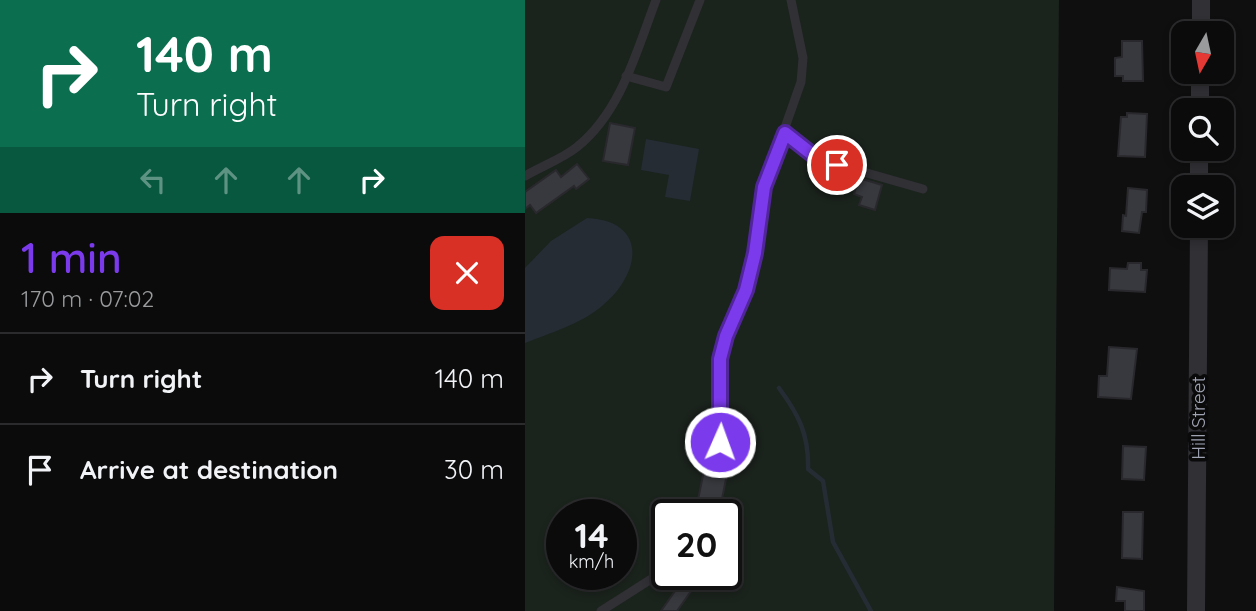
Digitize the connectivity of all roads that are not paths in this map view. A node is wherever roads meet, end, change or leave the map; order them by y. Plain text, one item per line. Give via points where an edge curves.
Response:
1 (656, 0) edge
2 (700, 0) edge
3 (791, 0) edge
4 (1201, 0) edge
5 (1201, 21) edge
6 (626, 76) junction
7 (785, 133) junction
8 (525, 176) edge
9 (923, 189) dead end
10 (1199, 238) edge
11 (719, 459) dead end
12 (651, 579) edge
13 (601, 611) edge
14 (1196, 611) edge

1 - 6 lane
2 - 6 lane via 666,87
3 - 7 lane via 803,58 801,82
4 - 5 street
6 - 8 lane via 597,130 575,149
7 - 9 lane via 818,159
7 - 11 lane via 764,187 746,290 720,359
10 - 14 street, Hill Street
12 - 13 lane

